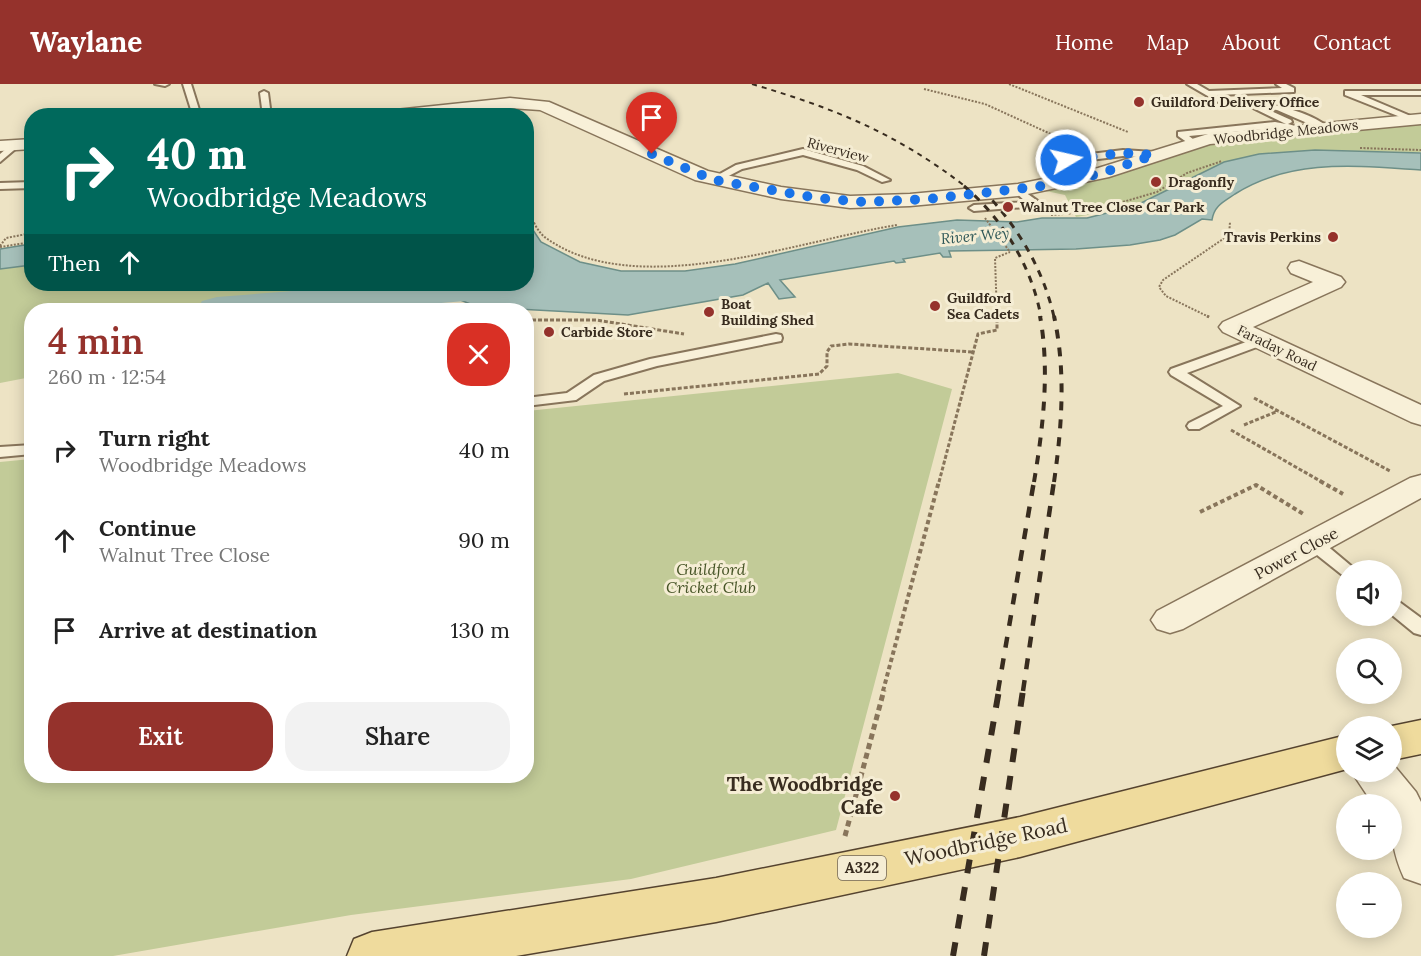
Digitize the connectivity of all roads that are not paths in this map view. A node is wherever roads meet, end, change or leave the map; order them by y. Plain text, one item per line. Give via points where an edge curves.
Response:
1 (159, 84) edge
2 (165, 84) edge
3 (187, 84) edge
4 (1191, 84) edge
5 (1280, 84) edge
6 (264, 93) dead end
7 (1209, 93) junction
8 (1421, 93) edge
9 (1250, 104) junction
10 (194, 108) edge
11 (266, 108) edge
12 (462, 108) edge
13 (1418, 119) edge
14 (1324, 128) junction
15 (1302, 129) junction
16 (16, 145) edge
17 (1162, 152) junction
18 (0, 159) edge
19 (1066, 160) dead end
20 (1102, 173) junction
21 (714, 180) junction
22 (885, 180) dead end
23 (24, 185) edge
24 (0, 186) edge
25 (1299, 268) dead end
26 (776, 338) dead end
27 (1260, 340) junction
28 (534, 401) edge
29 (1421, 416) edge
30 (1194, 426) dead end
31 (24, 450) edge
32 (0, 452) edge
33 (1420, 486) edge
34 (1323, 538) junction
35 (1340, 560) edge
36 (1402, 613) edge
37 (1170, 620) dead end
38 (1421, 628) edge
39 (1421, 737) edge
40 (1402, 741) edge
41 (1336, 755) edge
42 (1381, 782) edge
43 (1421, 863) edge
44 (372, 956) edge

1 - 2 lane
3 - 10 lane
4 - 7 lane
5 - 7 lane via 1291,90
6 - 11 lane
7 - 9 lane via 1228,104
8 - 13 lane via 1348,93
9 - 14 lane via 1279,108
9 - 15 lane
12 - 21 street, Woodbridge Meadows via 510,103 551,108
13 - 14 street, Woodbridge Meadows
14 - 15 street, Woodbridge Meadows
15 - 17 street, Woodbridge Meadows via 1235,135
16 - 18 lane
17 - 19 lane
17 - 20 street, Woodbridge Meadows
17 - 20 street, Woodbridge Meadows via 1151,159 1146,179 1124,180
20 - 21 street, Woodbridge Meadows via 971,201 850,201
21 - 22 lane, Riverview via 739,167 803,153 860,168
23 - 24 lane
25 - 27 street, Faraday Road via 1333,282 1232,327
26 - 28 lane via 621,370 599,378 571,397
27 - 29 street, Faraday Road
27 - 30 lane via 1176,372 1233,406
31 - 32 lane
33 - 34 street, Power Close
34 - 35 lane
34 - 37 street, Power Close
36 - 38 lane
39 - 40 main road
41 - 44 main road, Woodbridge Road / A322 via 1020,837 716,900
42 - 43 street via 1400,806

